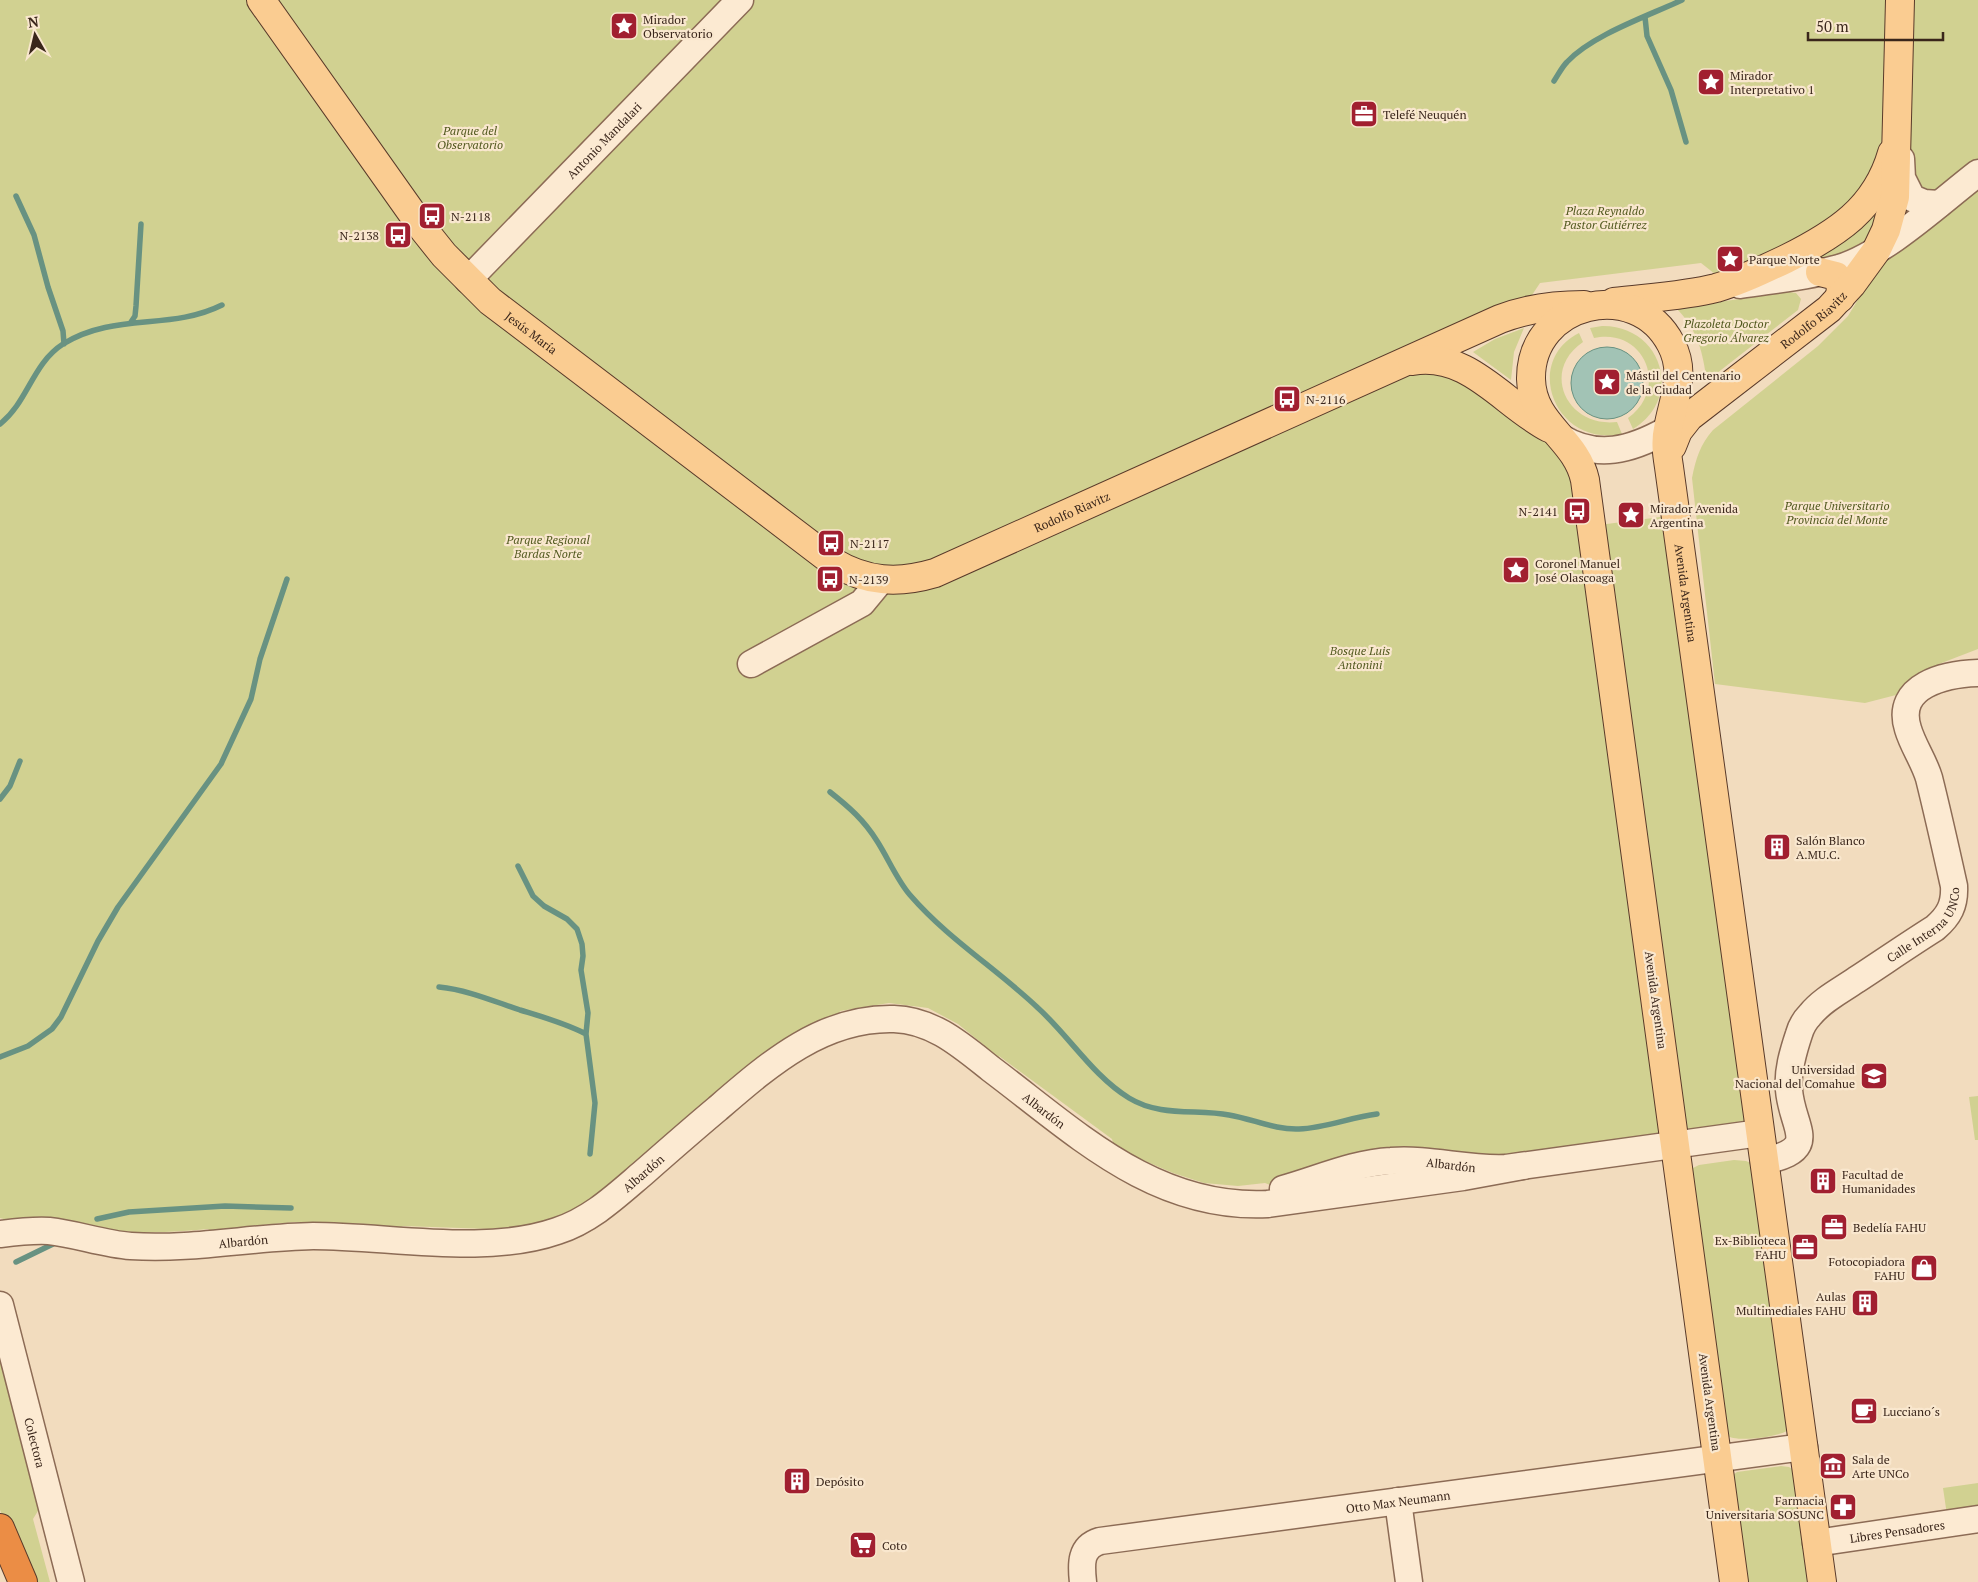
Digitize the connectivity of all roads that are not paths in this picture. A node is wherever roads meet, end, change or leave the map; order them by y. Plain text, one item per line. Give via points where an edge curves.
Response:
1 (261, 0) edge
2 (740, 0) edge
3 (1900, 0) edge
4 (1899, 114) junction
5 (1978, 173) edge
6 (1939, 204) junction
7 (1876, 251) junction
8 (1820, 272) junction
9 (468, 280) junction
10 (1714, 288) junction
11 (1840, 298) junction
12 (1597, 305) junction
13 (1400, 363) junction
14 (1696, 411) junction
15 (1667, 430) junction
16 (1556, 433) junction
17 (1669, 467) junction
18 (882, 580) junction
19 (751, 664) dead end
20 (1978, 673) edge
21 (1760, 1133) junction
22 (1676, 1145) junction
23 (1764, 1161) junction
24 (0, 1234) edge
25 (0, 1305) edge
26 (1804, 1448) junction
27 (1718, 1459) junction
28 (1398, 1501) junction
29 (1978, 1520) edge
30 (0, 1528) edge
31 (1816, 1543) junction
32 (23, 1582) edge
33 (72, 1582) edge
34 (1083, 1582) edge
35 (1408, 1582) edge
36 (1734, 1582) edge
37 (1822, 1582) edge

1 - 9 main road, Jesús María via 424,230
2 - 9 street, Antonio Mandalari
3 - 4 main road
4 - 6 street via 1902,178 1906,189 1917,201
4 - 7 main road via 1895,197
4 - 10 main road via 1884,175 1862,209 1847,224 1763,270
5 - 6 street, Rodolfo Riavitz
6 - 7 street, Rodolfo Riavitz
7 - 8 street, Rodolfo Riavitz via 1845,266
7 - 11 main road, Rodolfo Riavitz
8 - 10 street, Rodolfo Riavitz
8 - 11 main road via 1831,273 1839,280
9 - 18 main road, Jesús María via 508,316 833,562 857,574
10 - 12 main road, Rodolfo Riavitz
11 - 14 main road, Rodolfo Riavitz
12 - 13 main road, Rodolfo Riavitz via 1558,305 1521,311
12 - 15 main road via 1626,307 1642,314 1662,330 1672,344 1679,384
12 - 16 main road via 1568,314 1554,324 1539,344 1533,360 1531,386 1535,402
13 - 16 main road, Rodolfo Riavitz via 1442,361 1466,369
13 - 18 main road, Rodolfo Riavitz via 935,573 906,580
14 - 15 main road
14 - 17 main road, Rodolfo Riavitz via 1678,431
15 - 16 street via 1635,446 1610,452 1586,449
15 - 17 main road
16 - 22 main road, Avenida Argentina via 1579,460 1585,480
17 - 21 main road, Avenida Argentina
18 - 19 street via 857,606
20 - 23 street, Calle Interna UNCo via 1937,678 1914,696 1907,710 1907,727 1928,776 1954,886 1950,912 1935,928 1826,1000 1809,1015 1799,1035 1790,1071 1789,1092 1798,1128 1798,1143 1788,1156
21 - 22 street, Albardón
21 - 23 main road, Avenida Argentina
22 - 24 street, Albardón via 1268,1204 1238,1204 1155,1182 1114,1161 940,1032 916,1022 888,1019 832,1030 789,1051 757,1074 602,1208 563,1229 525,1240 484,1244 315,1236 155,1247 115,1245 49,1231
22 - 27 main road, Avenida Argentina
23 - 26 main road, Avenida Argentina
25 - 33 street, Colectora
26 - 27 street, Otto Max Neumann
26 - 31 main road, Avenida Argentina
27 - 28 street, Otto Max Neumann
27 - 36 main road, Avenida Argentina
28 - 34 street, Otto Max Neumann via 1100,1541 1088,1547 1084,1554
28 - 35 street
29 - 31 street, Libres Pensadores
30 - 32 highway
31 - 37 main road, Avenida Argentina

